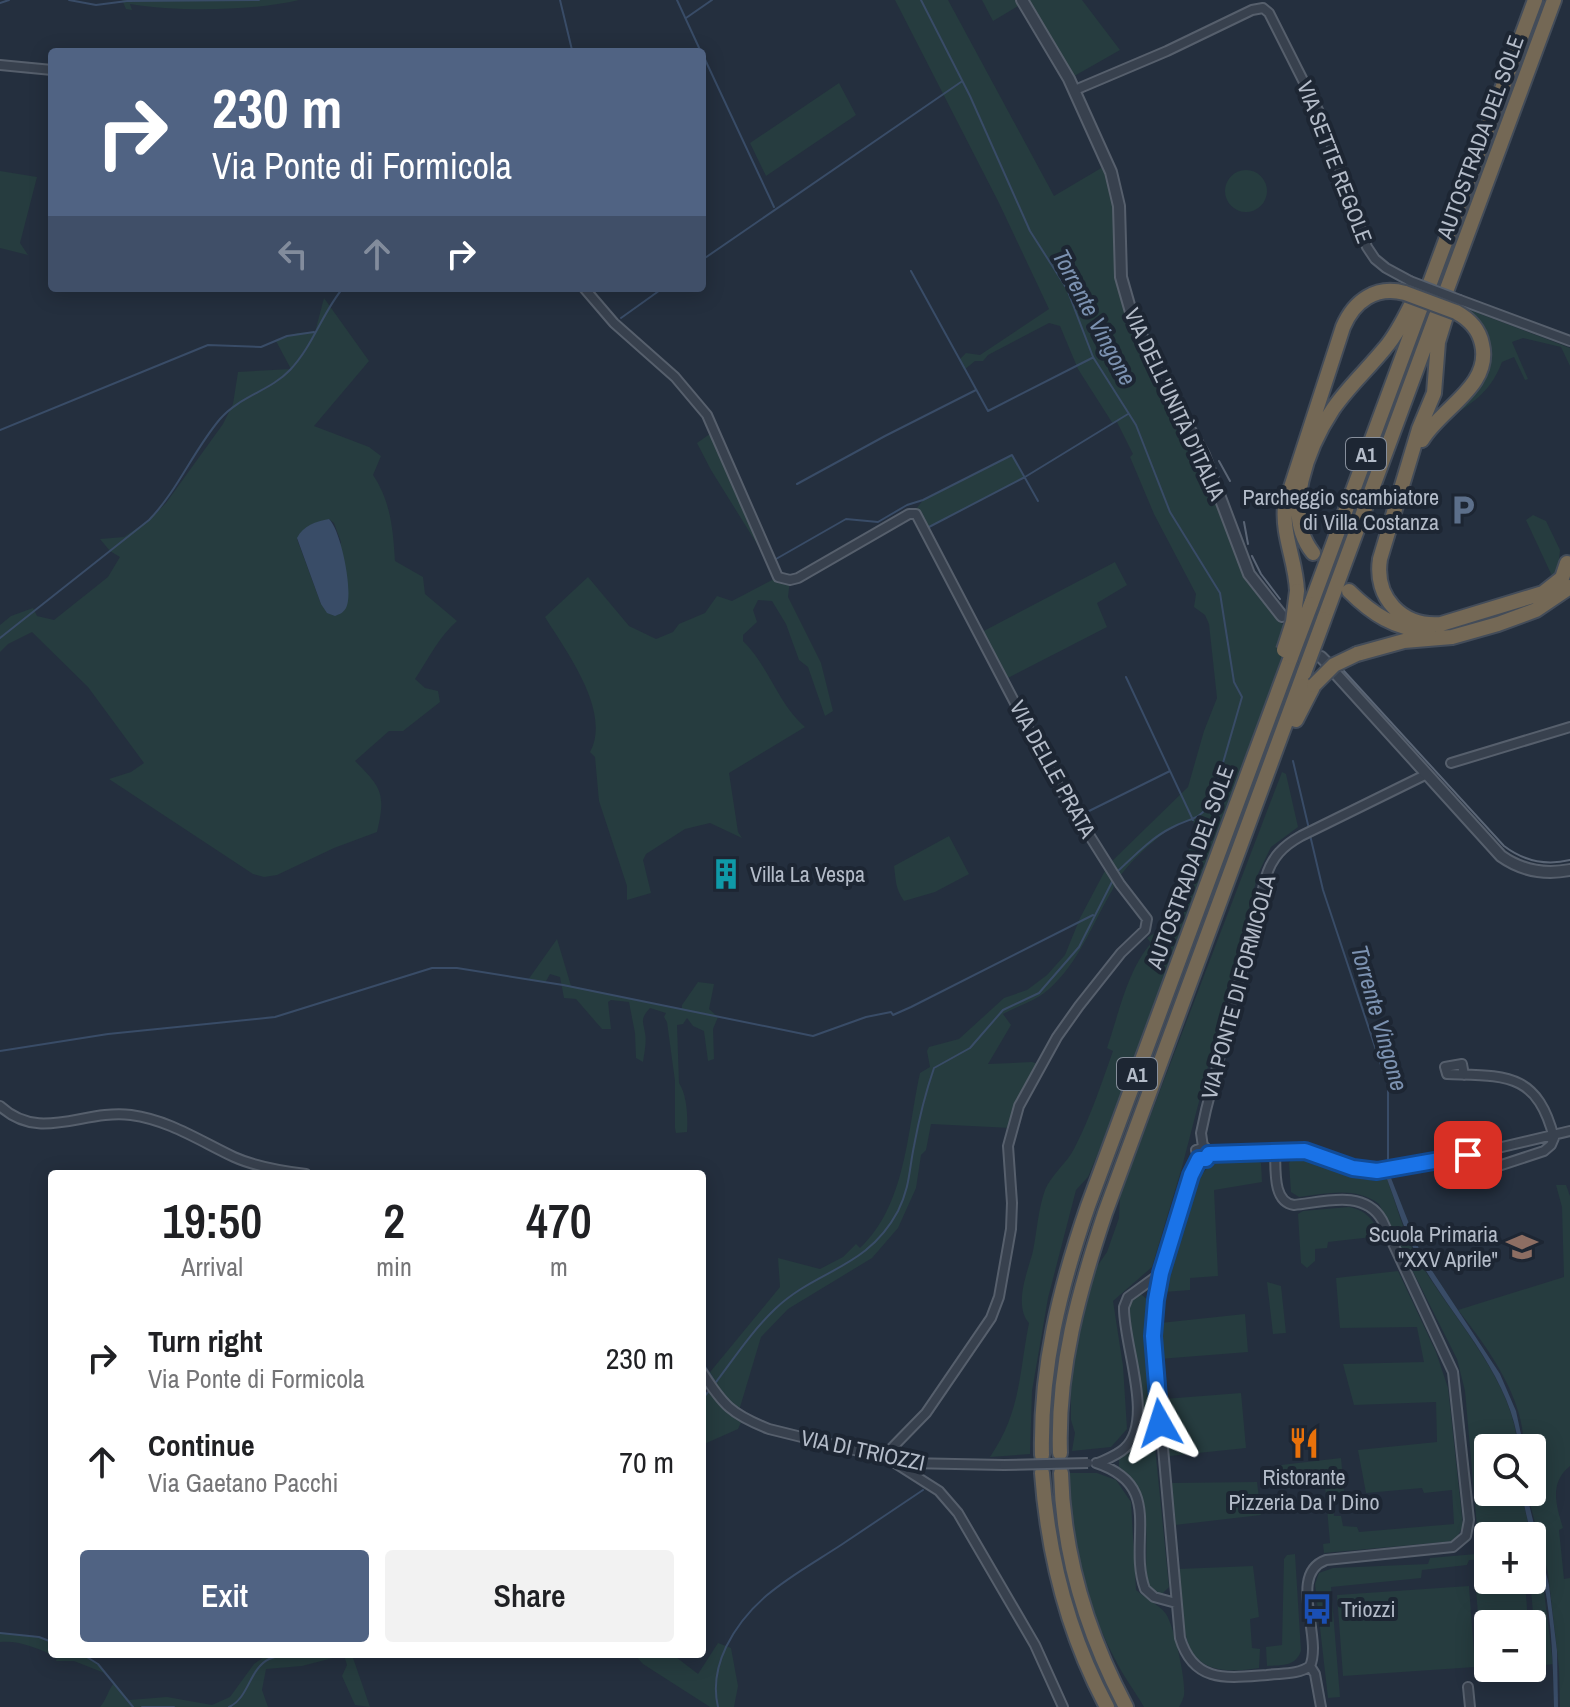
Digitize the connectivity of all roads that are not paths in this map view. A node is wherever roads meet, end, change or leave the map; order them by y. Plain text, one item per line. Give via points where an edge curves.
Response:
1 (1022, 0) edge
2 (1535, 0) edge
3 (1554, 0) edge
4 (0, 65) edge
5 (48, 70) edge
6 (1075, 90) junction
7 (1417, 290) junction
8 (587, 292) edge
9 (1450, 302) junction
10 (1570, 341) edge
11 (1411, 462) junction
12 (1313, 553) dead end
13 (1567, 563) dead end
14 (1570, 587) edge
15 (1349, 591) dead end
16 (1282, 616) dead end
17 (1498, 624) junction
18 (1288, 654) junction
19 (1337, 675) dead end
20 (1570, 727) edge
21 (1451, 763) dead end
22 (1427, 774) junction
23 (1254, 807) junction
24 (1570, 870) edge
25 (1464, 1075) dead end
26 (0, 1106) edge
27 (1570, 1131) edge
28 (1553, 1135) junction
29 (1206, 1150) junction
30 (1275, 1151) junction
31 (282, 1170) edge
32 (1465, 1177) dead end
33 (1161, 1273) junction
34 (1135, 1292) junction
35 (1156, 1300) junction
36 (706, 1378) edge
37 (1060, 1453) dead end
38 (1042, 1455) dead end
39 (884, 1456) junction
40 (1098, 1463) junction
41 (1042, 1473) dead end
42 (1061, 1473) dead end
43 (1176, 1603) junction
44 (1310, 1666) junction
45 (1468, 1687) dead end
46 (1063, 1707) edge
47 (1107, 1707) edge
48 (1126, 1707) edge
49 (1321, 1707) edge
50 (1470, 1707) edge

1 - 6 street, VIA DELL'UNITÀ D'ITALIA
2 - 7 highway, AUTOSTRADA DEL SOLE / A1 via 1456,212
3 - 9 highway, AUTOSTRADA DEL SOLE / A1 via 1473,218
4 - 5 street
6 - 7 street, VIA SETTE REGOLE via 1260,8 1269,13 1318,109 1367,247
6 - 16 street, VIA DELL'UNITÀ D'ITALIA via 1116,188 1121,277 1129,307 1204,455 1249,574
7 - 9 highway, bridge
7 - 12 highway via 1390,342 1333,409 1316,441 1297,504 1300,527
7 - 18 highway, AUTOSTRADA DEL SOLE / A1, bridge via 1311,604
7 - 18 highway, bridge via 1367,297 1351,310 1343,327 1285,506 1284,529 1297,591
8 - 39 street, VIA DELLE PRATA via 707,415 778,577 798,578 916,514 1059,787 1147,924 1057,1037 1019,1106 1008,1146 1011,1229 991,1318 926,1413
9 - 10 street
9 - 11 highway via 1438,342 1436,385
9 - 11 highway via 1478,333 1483,364 1475,383 1429,428
9 - 23 highway, AUTOSTRADA DEL SOLE / A1, bridge
11 - 13 highway via 1379,566 1383,594 1399,613 1428,625 1460,620 1543,593 1562,578
14 - 17 highway via 1536,610
15 - 17 highway via 1377,616 1407,629 1450,633
17 - 23 highway, bridge via 1452,637 1404,641 1334,665 1314,685
18 - 38 highway, AUTOSTRADA DEL SOLE / A1 via 1276,673 1274,704 1067,1269 1047,1361
19 - 22 street
20 - 21 street
22 - 24 street via 1506,859 1539,872
22 - 29 street, VIA PONTE DI FORMICOLA via 1301,836 1281,849 1269,868 1206,1110 1201,1133
23 - 37 highway, AUTOSTRADA DEL SOLE / A1 via 1083,1277 1064,1368
25 - 28 street via 1501,1076 1520,1083 1536,1099
26 - 31 street via 43,1126 101,1115 148,1119 258,1166
27 - 28 street
28 - 30 street via 1377,1171 1305,1151
28 - 32 street via 1544,1151
29 - 30 street
29 - 33 street, VIA PONTE DI FORMICOLA via 1196,1150 1199,1159
30 - 44 street via 1279,1194 1286,1203 1358,1201 1371,1206 1382,1220 1453,1372 1469,1520 1466,1536 1453,1547 1326,1560 1314,1566 1307,1587 1314,1652
33 - 34 street
33 - 35 street, VIA PONTE DI FORMICOLA
34 - 35 street via 1149,1293
34 - 40 street via 1125,1301 1124,1313 1137,1428 1127,1447
35 - 43 street, VIA PONTE DI FORMICOLA via 1153,1336
36 - 39 street, VIA DI TRIOZZI via 725,1406 747,1421
39 - 40 street, VIA DI TRIOZZI, bridge via 936,1465
39 - 46 street via 939,1491 958,1513 1035,1645
40 - 43 street via 1130,1483 1139,1502 1145,1589
41 - 47 highway via 1060,1590
42 - 48 highway via 1077,1584 1098,1649
43 - 44 street via 1183,1649 1208,1674 1232,1678 1299,1672
44 - 49 street
45 - 50 street

